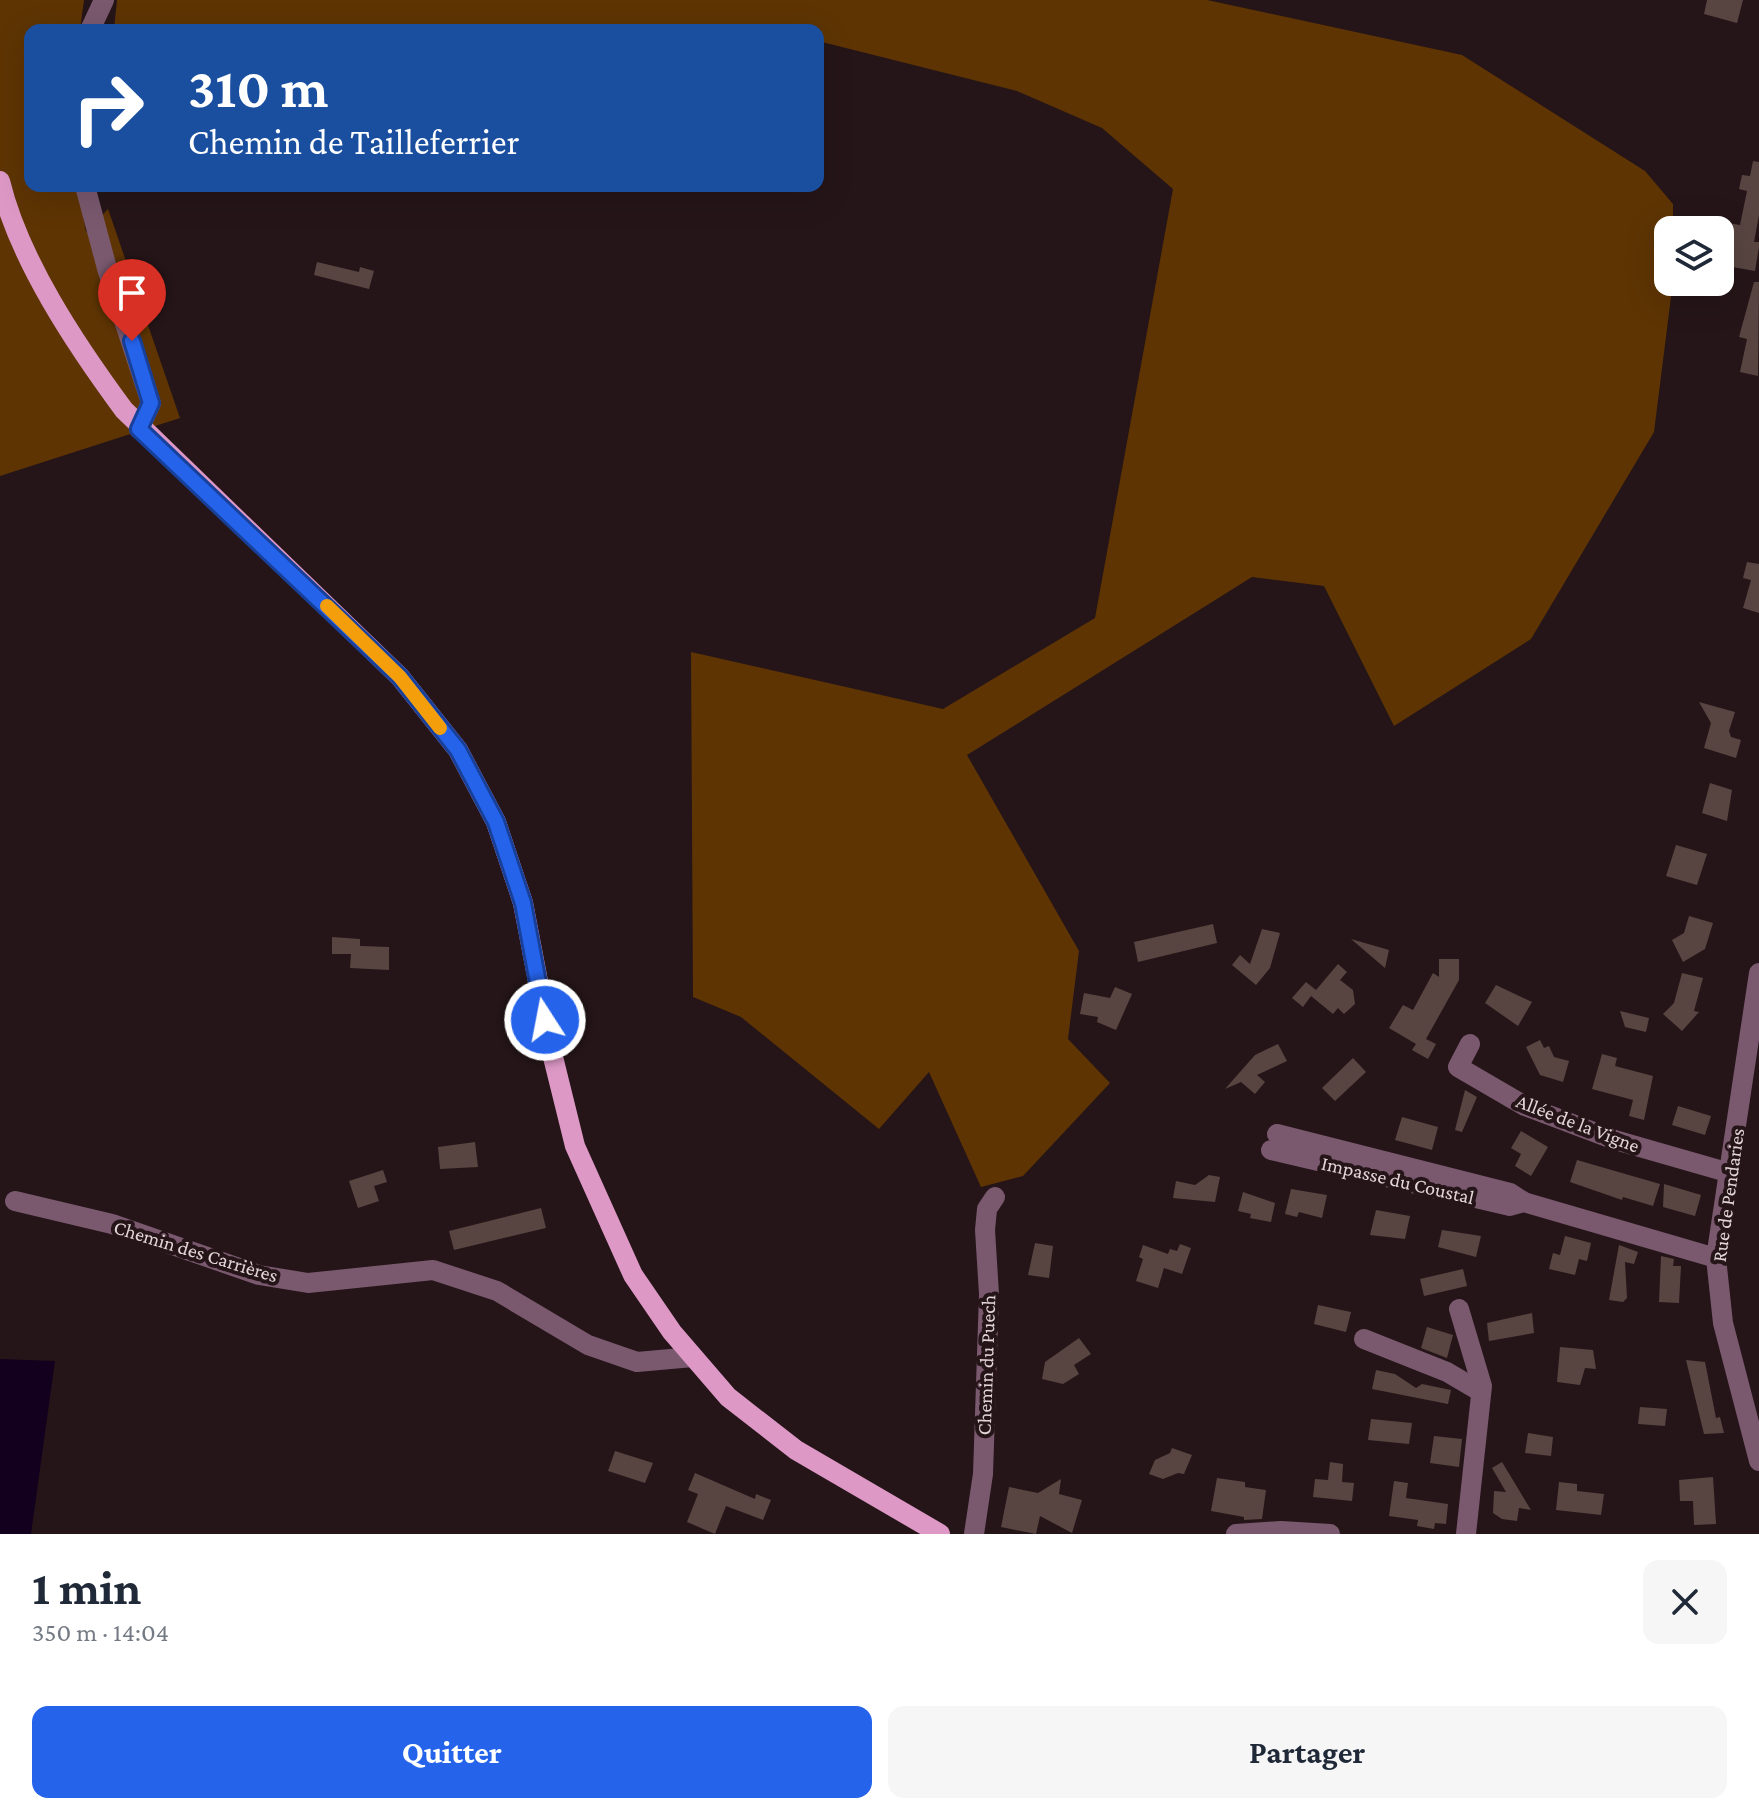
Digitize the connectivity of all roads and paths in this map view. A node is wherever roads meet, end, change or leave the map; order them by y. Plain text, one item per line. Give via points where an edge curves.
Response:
1 (87, 0) edge
2 (104, 0) edge
3 (87, 24) edge
4 (90, 24) edge
5 (0, 181) edge
6 (87, 192) edge
7 (139, 429) junction
8 (1759, 973) edge
9 (1470, 1044) dead end
10 (1274, 1142) dead end
11 (1730, 1173) junction
12 (995, 1197) dead end
13 (15, 1201) dead end
14 (1716, 1258) junction
15 (1459, 1309) dead end
16 (1364, 1339) dead end
17 (693, 1357) junction
18 (1481, 1392) junction
19 (1759, 1461) edge
20 (940, 1534) edge
21 (974, 1534) edge
22 (1236, 1534) edge
23 (1330, 1534) edge
24 (1466, 1534) edge

1 - 3 street
2 - 4 street
5 - 7 main road via 37,272 90,365
6 - 7 street via 151,403
7 - 17 main road via 400,677 458,750 496,822 523,903 575,1146 633,1275
8 - 11 street, Rue de Pendaries
9 - 11 street, Allée de la Vigne via 1458,1067 1525,1106 1615,1140
10 - 14 street, Impasse du Coustal via 1510,1206 1524,1202
11 - 14 street, Rue de Pendaries
12 - 21 street, Chemin du Puech via 987,1209 985,1230 989,1294 983,1474
13 - 17 street, Chemin des Carrières via 112,1224 283,1279 308,1283 433,1270 497,1291 588,1345 637,1362
14 - 19 street, Rue de Pendaries via 1723,1323
15 - 18 street
16 - 18 street via 1447,1372
17 - 20 main road via 728,1397 796,1450
18 - 24 street
22 - 23 street

